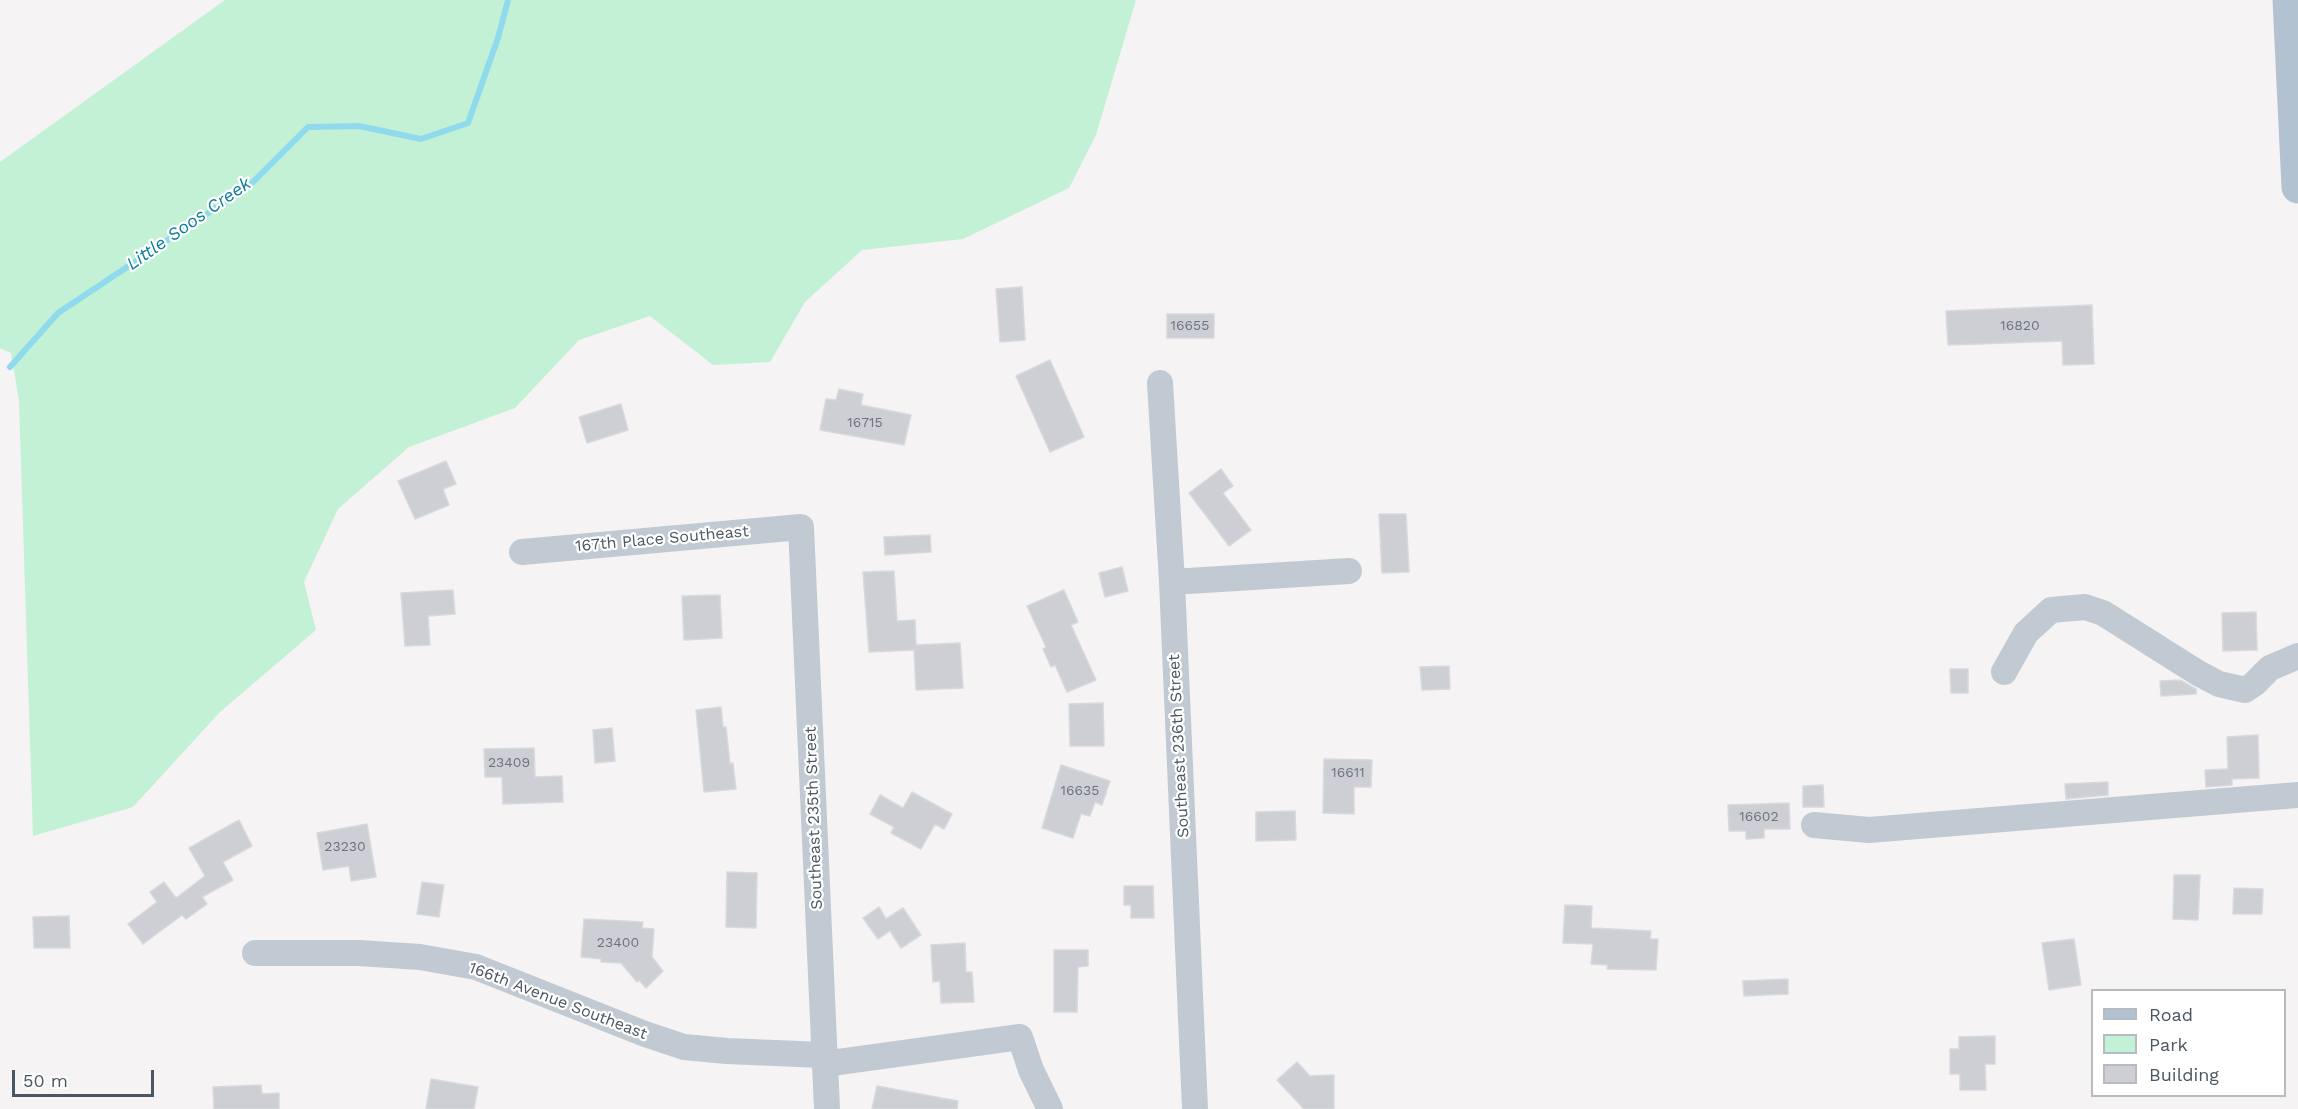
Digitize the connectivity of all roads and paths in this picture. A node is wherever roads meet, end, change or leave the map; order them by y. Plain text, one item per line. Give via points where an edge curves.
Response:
1 (2289, 0) edge
2 (2298, 187) edge
3 (1160, 383) dead end
4 (801, 527) joint
5 (522, 552) dead end
6 (1349, 571) dead end
7 (1172, 582) junction
8 (2298, 656) edge
9 (2004, 672) dead end
10 (2298, 795) edge
11 (1814, 825) dead end
12 (255, 953) dead end
13 (824, 1059) junction
14 (827, 1109) edge
15 (1050, 1109) edge
16 (1195, 1109) edge

1 - 2 main road
3 - 7 street, Southeast 236th Street
4 - 5 street, 167th Place Southeast
4 - 13 street, Southeast 235th Street
6 - 7 street
7 - 16 street, Southeast 236th Street
8 - 9 street via 2270,668 2245,690 2219,684 2103,613 2085,607 2051,610 2026,633
10 - 11 street via 1869,830
12 - 13 street, 166th Avenue Southeast via 359,953 420,957 477,967 684,1047
13 - 14 street, Southeast 235th Street
13 - 15 street, 166th Avenue Southeast via 1020,1037

